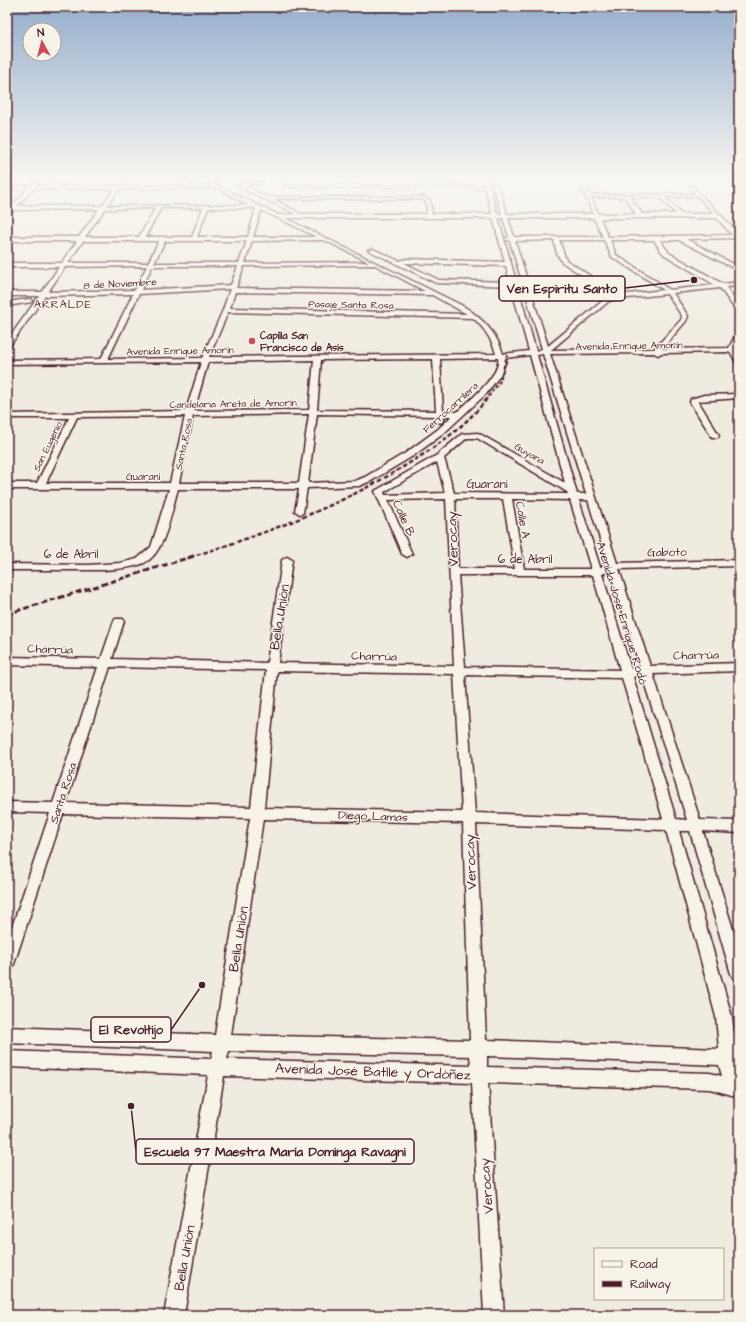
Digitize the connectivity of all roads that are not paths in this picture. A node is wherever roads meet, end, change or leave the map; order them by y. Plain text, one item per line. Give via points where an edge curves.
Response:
1 (78, 242) edge
2 (162, 242) edge
3 (249, 242) edge
4 (331, 242) edge
5 (507, 242) edge
6 (508, 242) edge
7 (557, 242) edge
8 (608, 242) edge
9 (658, 242) edge
10 (687, 242) edge
11 (371, 250) dead end
12 (398, 263) junction
13 (377, 264) junction
14 (508, 264) junction
15 (7, 265) edge
16 (63, 265) junction
17 (242, 265) junction
18 (151, 266) junction
19 (739, 269) edge
20 (514, 284) junction
21 (739, 284) edge
22 (722, 286) junction
23 (233, 290) junction
24 (669, 291) junction
25 (7, 294) edge
26 (136, 294) junction
27 (435, 294) junction
28 (42, 297) junction
29 (618, 297) junction
30 (7, 304) edge
31 (226, 310) junction
32 (739, 310) edge
33 (475, 316) junction
34 (739, 334) edge
35 (7, 346) edge
36 (736, 351) edge
37 (657, 352) junction
38 (542, 353) junction
39 (436, 356) junction
40 (501, 356) junction
41 (318, 358) junction
42 (205, 359) junction
43 (739, 360) edge
44 (103, 361) junction
45 (7, 362) edge
46 (739, 396) edge
47 (313, 412) junction
48 (189, 414) junction
49 (439, 414) junction
50 (460, 414) junction
51 (7, 416) edge
52 (74, 416) junction
53 (440, 432) junction
54 (714, 435) dead end
55 (440, 457) junction
56 (7, 486) edge
57 (40, 486) junction
58 (304, 486) junction
59 (174, 487) junction
60 (572, 493) junction
61 (380, 495) junction
62 (450, 496) junction
63 (507, 496) junction
64 (592, 497) junction
65 (300, 511) dead end
66 (407, 554) dead end
67 (288, 560) dead end
68 (135, 563) joint
69 (739, 563) edge
70 (615, 566) junction
71 (7, 567) edge
72 (453, 572) junction
73 (520, 572) junction
74 (597, 572) junction
75 (119, 621) dead end
76 (7, 661) edge
77 (105, 664) junction
78 (272, 666) junction
79 (739, 667) edge
80 (647, 670) junction
81 (460, 672) junction
82 (627, 674) junction
83 (7, 807) edge
84 (58, 808) junction
85 (257, 813) junction
86 (469, 818) junction
87 (695, 825) junction
88 (671, 826) junction
89 (739, 827) edge
90 (7, 964) edge
91 (739, 974) edge
92 (7, 1035) edge
93 (222, 1043) junction
94 (478, 1048) junction
95 (732, 1054) edge
96 (7, 1059) edge
97 (217, 1067) junction
98 (479, 1074) junction
99 (739, 1088) edge
100 (174, 1315) edge
101 (494, 1315) edge

1 - 16 street
2 - 18 street
3 - 17 street, Santa Rosa
4 - 13 street
5 - 14 street, Avenida José Enrique Rodó
6 - 38 street, Avenida José Enrique Rodó
7 - 29 street via 564,261
8 - 24 street via 614,256
9 - 22 street via 666,254
10 - 19 street
11 - 12 street
12 - 14 street via 407,261
12 - 20 street via 438,282
13 - 17 street
13 - 27 street
14 - 20 street, Avenida José Enrique Rodó
15 - 16 street
16 - 18 street
16 - 28 street
17 - 18 street
17 - 23 street, Santa Rosa
18 - 26 street
20 - 38 street, Avenida José Enrique Rodó
21 - 22 street
22 - 24 street
22 - 32 street
23 - 26 street, 8 de Noviembre
23 - 27 street, 8 de Noviembre
23 - 31 street, Santa Rosa
24 - 29 street
24 - 37 street via 685,317
25 - 28 street, 8 de Noviembre
26 - 28 street, 8 de Noviembre
26 - 44 street
27 - 33 street
28 - 30 street
28 - 35 street
29 - 38 street via 617,301
31 - 33 street, Pasaje Santa Rosa
31 - 42 street, Santa Rosa
33 - 40 street via 498,347
34 - 36 street
36 - 37 street, Avenida Enrique Amorín
36 - 43 street
37 - 38 street, Avenida Enrique Amorín
38 - 40 street, Avenida Enrique Amorín
38 - 60 street, Avenida José Enrique Rodó
38 - 64 street, Avenida José Enrique Rodó
39 - 40 street, Avenida Enrique Amorín
39 - 41 street, Avenida Enrique Amorín
39 - 49 street
40 - 50 street, Ferrocarrilera via 501,365 484,392
41 - 42 street, Avenida Enrique Amorín
41 - 47 street
42 - 44 street, Avenida Enrique Amorín
42 - 48 street, Santa Rosa
44 - 45 street, Avenida Enrique Amorín
46 - 54 street via 694,399
47 - 48 street, Candelaria Areta de Amorín
47 - 49 street, Candelaria Areta de Amorín
47 - 58 street
48 - 52 street, Candelaria Areta de Amorín
48 - 59 street, Santa Rosa
49 - 50 street, Candelaria Areta de Amorín
49 - 53 street
50 - 53 street, Ferrocarrilera
51 - 52 street, Candelaria Areta de Amorín
52 - 57 street, San Eugenio
53 - 58 street, Ferrocarrilera via 410,454 356,484
55 - 60 street, Guyana via 465,436 478,435
55 - 61 street
55 - 62 street, Verocay
56 - 57 street, Guaraní
57 - 59 street, Guaraní
58 - 59 street, Guaraní
58 - 65 street
59 - 68 street, Santa Rosa via 156,547 151,554
60 - 63 street, Guaraní
60 - 64 street, Guaraní
60 - 74 street, Avenida José Enrique Rodó
61 - 62 street, Guaraní
61 - 66 street, Calle B
62 - 63 street, Guaraní
62 - 72 street, Verocay
63 - 73 street, Calle A
64 - 70 street, Avenida José Enrique Rodó
67 - 78 street, Bella Unión
68 - 71 street, 6 de Abril via 97,567
69 - 70 street, Gaboto
70 - 74 street, Gaboto
70 - 80 street, Avenida José Enrique Rodó
72 - 73 street, 6 de Abril
72 - 81 street, Verocay
73 - 74 street, 6 de Abril
74 - 82 street, Avenida José Enrique Rodó
75 - 77 street, Santa Rosa
76 - 77 street, Charrúa
77 - 78 street, Charrúa
77 - 84 street, Santa Rosa
78 - 81 street, Charrúa
78 - 85 street, Bella Unión
79 - 80 street, Charrúa
80 - 82 street, Charrúa
80 - 87 street, Avenida José Enrique Rodó
81 - 82 street, Charrúa
81 - 86 street, Verocay
82 - 88 street, Avenida José Enrique Rodó
83 - 84 street, Diego Lamas
84 - 85 street, Diego Lamas
84 - 90 street, Santa Rosa
85 - 86 street, Diego Lamas
85 - 93 street, Bella Unión
86 - 88 street, Diego Lamas
86 - 94 street, Verocay
87 - 88 street, Diego Lamas
87 - 89 street, Diego Lamas
87 - 91 street, Avenida José Enrique Rodó
88 - 95 street, Avenida José Enrique Rodó
92 - 93 street, Avenida José Batlle y Ordóñez
93 - 94 street, Avenida José Batlle y Ordóñez
93 - 97 street, Bella Unión
94 - 95 street, Avenida José Batlle y Ordóñez
94 - 98 street, Verocay
95 - 99 street, Avenida José Enrique Rodó via 726,1063 727,1070
96 - 97 street, Avenida José Batlle y Ordóñez
97 - 98 street, Avenida José Batlle y Ordóñez
97 - 100 street, Bella Unión
98 - 99 street, Avenida José Batlle y Ordóñez via 710,1081
98 - 101 street, Verocay

